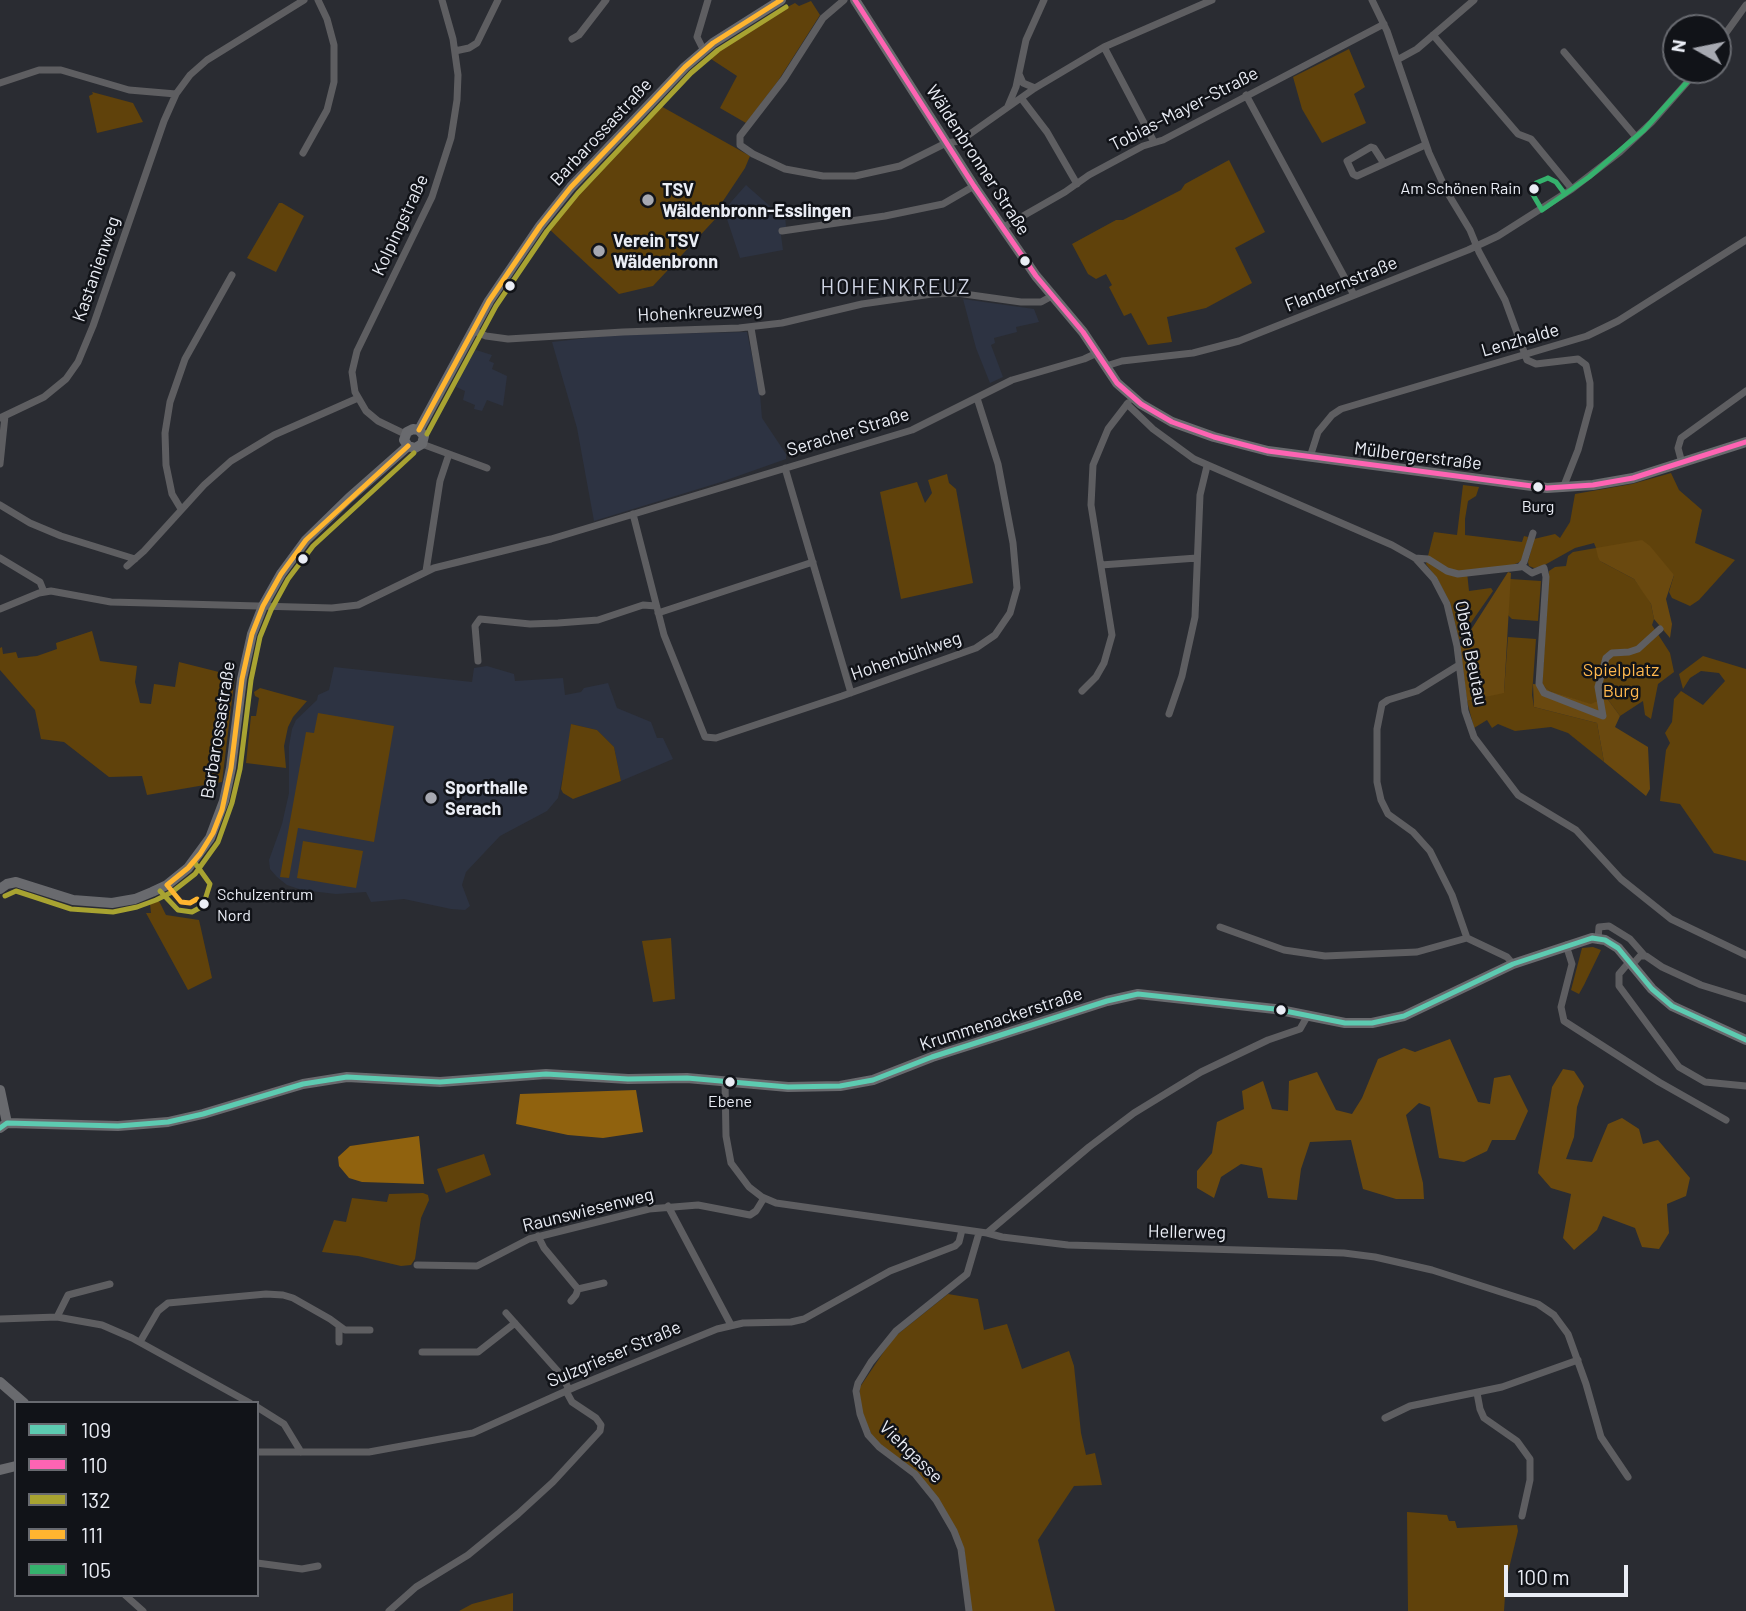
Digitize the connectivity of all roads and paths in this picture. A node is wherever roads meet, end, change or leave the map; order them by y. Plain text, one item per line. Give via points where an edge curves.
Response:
1 (304, 0) edge
2 (318, 0) edge
3 (442, 0) edge
4 (498, 0) edge
5 (606, 0) edge
6 (708, 0) edge
7 (781, 0) edge
8 (845, 0) edge
9 (855, 0) edge
10 (1044, 0) edge
11 (1212, 0) edge
12 (1372, 0) edge
13 (1474, 0) edge
14 (1746, 5) edge
15 (1384, 24) junction
16 (1732, 24) edge
17 (1433, 35) junction
18 (572, 39) dead end
19 (1104, 47) junction
20 (455, 51) junction
21 (704, 51) junction
22 (1564, 52) dead end
23 (1396, 60) junction
24 (1019, 73) junction
25 (0, 83) edge
26 (1685, 84) edge
27 (1035, 88) junction
28 (176, 94) junction
29 (1246, 95) junction
30 (1021, 98) junction
31 (1008, 107) junction
32 (1636, 137) junction
33 (1154, 142) junction
34 (946, 143) junction
35 (1425, 145) junction
36 (303, 153) dead end
37 (1383, 162) junction
38 (1077, 184) junction
39 (974, 186) junction
40 (1572, 189) junction
41 (1002, 228) junction
42 (782, 231) dead end
43 (1746, 240) edge
44 (1476, 246) junction
45 (232, 275) dead end
46 (1354, 295) junction
47 (1052, 296) junction
48 (751, 328) junction
49 (472, 330) junction
50 (1097, 353) junction
51 (1525, 355) junction
52 (1106, 366) junction
53 (1746, 391) edge
54 (762, 392) dead end
55 (358, 398) junction
56 (977, 398) junction
57 (1130, 401) junction
58 (3, 417) edge
59 (419, 430) junction
60 (405, 434) junction
61 (1746, 442) edge
62 (422, 444) junction
63 (408, 446) junction
64 (449, 454) junction
65 (1310, 457) junction
66 (1682, 463) junction
67 (0, 464) edge
68 (1207, 466) junction
69 (486, 468) dead end
70 (785, 468) junction
71 (1563, 488) junction
72 (0, 505) edge
73 (181, 509) junction
74 (633, 514) junction
75 (1533, 533) dead end
76 (0, 558) edge
77 (1197, 558) junction
78 (1415, 558) junction
79 (135, 559) junction
80 (813, 562) junction
81 (1101, 565) junction
82 (127, 566) dead end
83 (1522, 566) junction
84 (426, 571) junction
85 (44, 592) junction
86 (263, 606) junction
87 (0, 609) edge
88 (657, 610) junction
89 (1660, 629) dead end
90 (478, 661) dead end
91 (1459, 665) junction
92 (1082, 691) dead end
93 (851, 692) junction
94 (1169, 714) dead end
95 (0, 889) edge
96 (1220, 927) dead end
97 (1467, 939) junction
98 (1598, 939) junction
99 (1566, 945) junction
100 (1644, 955) junction
101 (1746, 955) edge
102 (1631, 963) junction
103 (1513, 964) junction
104 (1746, 999) edge
105 (1308, 1015) junction
106 (1746, 1040) edge
107 (725, 1082) junction
108 (1746, 1086) edge
109 (0, 1090) edge
110 (1726, 1120) dead end
111 (3, 1126) edge
112 (764, 1198) junction
113 (668, 1206) junction
114 (962, 1230) junction
115 (983, 1233) junction
116 (538, 1236) junction
117 (416, 1265) dead end
118 (604, 1283) dead end
119 (110, 1284) dead end
120 (578, 1289) junction
121 (571, 1301) dead end
122 (506, 1313) dead end
123 (57, 1317) junction
124 (0, 1319) edge
125 (515, 1323) junction
126 (731, 1325) junction
127 (339, 1326) junction
128 (370, 1330) dead end
129 (140, 1342) junction
130 (339, 1342) dead end
131 (422, 1352) dead end
132 (1578, 1360) junction
133 (0, 1382) edge
134 (568, 1390) junction
135 (1477, 1394) junction
136 (22, 1401) edge
137 (246, 1401) edge
138 (259, 1408) edge
139 (1385, 1418) dead end
140 (259, 1452) edge
141 (301, 1452) junction
142 (1628, 1477) dead end
143 (1522, 1517) dead end
144 (259, 1563) edge
145 (318, 1566) dead end
146 (127, 1597) edge
147 (143, 1611) edge
148 (389, 1611) edge
149 (969, 1611) edge

1 - 28 street, Kastanienweg via 207,60
2 - 36 street via 332,37 334,82 327,110
3 - 20 street, Kolpingstraße
4 - 20 street via 479,41
5 - 18 street
6 - 21 street via 697,37
7 - 21 street, Barbarossastraße
8 - 34 street via 823,18 739,143 753,155 785,169 837,177 892,169
9 - 34 street, Wäldenbronner Straße
10 - 24 street via 1026,40
11 - 19 street
12 - 15 street
13 - 17 street
14 - 16 street
15 - 23 street
15 - 29 street, Tobias-Mayer-Straße
17 - 23 street
17 - 40 street
19 - 27 street
19 - 33 street
20 - 55 street, Kolpingstraße via 457,100 447,154 432,197 357,351 352,378
21 - 49 street, Barbarossastraße via 571,187 527,244
22 - 32 street
23 - 35 street
24 - 27 street via 1023,83
24 - 31 street
25 - 28 street via 35,71 61,70 123,88
26 - 32 street, Flandernstraße
27 - 30 street
28 - 58 street, Kastanienweg via 82,355 55,389
29 - 33 street, Tobias-Mayer-Straße
29 - 46 street
30 - 31 street
30 - 38 street via 1048,132
31 - 34 street via 960,141
32 - 40 street, Flandernstraße
33 - 38 street, Tobias-Mayer-Straße
34 - 39 street, Wäldenbronner Straße
35 - 37 street
35 - 44 street
37 - 37 street via 1355,176 1347,161 1371,147
38 - 41 street, Tobias-Mayer-Straße
39 - 41 street, Wäldenbronner Straße
39 - 42 street via 943,204
40 - 44 street, Flandernstraße via 1525,221
41 - 47 street, Wäldenbronner Straße
43 - 51 street, Lenzhalde via 1618,321 1571,342
44 - 46 street, Flandernstraße
44 - 51 street via 1512,314
45 - 73 street via 185,359 170,402 165,456 172,494
46 - 52 street, Flandernstraße via 1239,341
47 - 48 street, Hohenkreuzweg via 1041,302 1021,302 932,294
47 - 50 street, Wäldenbronner Straße
48 - 49 street, Hohenkreuzweg via 513,339
48 - 54 street
49 - 59 street, Barbarossastraße
50 - 52 street, Wäldenbronner Straße
50 - 56 street, Seracher Straße via 1021,376
51 - 65 street, Lenzhalde via 1341,409 1318,432
51 - 71 street via 1533,364 1580,359 1588,372 1589,412
52 - 57 street, Mülbergerstraße
53 - 66 street via 1681,438
55 - 60 street via 374,418
55 - 73 street via 246,451 218,471
56 - 70 street, Seracher Straße via 912,430
56 - 93 street, Hohenbühlweg via 992,441 1013,544 1017,588 1010,613 995,635 976,648
57 - 65 street, Mülbergerstraße via 1189,429 1246,446
57 - 68 street, Obere Beutau via 1175,447
57 - 81 street via 1104,435 1093,465 1091,505
58 - 67 street
59 - 60 street
59 - 62 street via 424,436
60 - 63 street
61 - 66 street, Mülbergerstraße
62 - 63 street
62 - 64 street
63 - 86 street, Barbarossastraße via 306,540
64 - 69 street
64 - 84 street via 440,481
65 - 71 street, Mülbergerstraße
66 - 71 street, Mülbergerstraße via 1617,481
68 - 77 street via 1200,488
68 - 78 street, Obere Beutau
70 - 74 street, Seracher Straße
70 - 80 street
72 - 79 street via 61,536
73 - 79 street
74 - 84 street, Seracher Straße
74 - 88 street
75 - 83 street
76 - 85 street via 40,582
77 - 81 street
77 - 94 street via 1195,617
78 - 83 street via 1428,558 1455,574
78 - 91 street, Obere Beutau via 1444,596
79 - 82 street
80 - 88 street
80 - 93 street
81 - 92 street via 1111,646 1099,672
83 - 89 street via 1532,573 1544,568 1539,684 1545,693 1603,716 1598,687 1606,658 1639,649
84 - 86 street, Seracher Straße via 358,605
85 - 86 street, Seracher Straße via 111,602
85 - 87 street
86 - 95 street, Barbarossastraße via 242,679 224,802 210,838 188,868 158,890 117,902 73,900 18,882
88 - 90 street via 643,605 592,621 530,624 483,618 475,626
88 - 93 street, Hohenbühlweg via 700,731 708,738
91 - 97 street via 1418,691 1382,704 1377,775 1388,814 1430,851
91 - 101 street, Obere Beutau via 1465,711 1477,743 1523,800 1576,830 1628,886 1679,924
96 - 97 street via 1284,950 1325,956 1417,952
97 - 103 street
98 - 99 street, Krummenackerstraße
98 - 100 street via 1599,927 1609,926
98 - 102 street via 1614,945
99 - 103 street, Krummenackerstraße
99 - 110 street via 1572,964 1561,1007 1563,1021
100 - 102 street
100 - 104 street via 1701,985
102 - 106 street via 1666,1002
102 - 108 street via 1619,974 1619,986 1679,1067 1705,1082
103 - 105 street, Krummenackerstraße via 1399,1018 1353,1024
105 - 107 street, Krummenackerstraße via 1130,995 866,1082 808,1087
105 - 115 street via 1300,1029 1201,1072 1141,1108
107 - 111 street, Krummenackerstraße via 546,1074 440,1082 346,1077 303,1084 168,1122
107 - 112 street, Hellerweg via 730,1158 743,1181
109 - 111 street
112 - 113 street, Raunswiesenweg via 750,1215 707,1206
112 - 114 street, Hellerweg via 797,1207
113 - 116 street, Raunswiesenweg
113 - 126 street
114 - 115 street, Hellerweg
114 - 126 street, Sulzgrieser Straße via 955,1246 879,1276 804,1319
115 - 132 street, Hellerweg via 1076,1245 1344,1253 1394,1260 1538,1304 1564,1326
115 - 149 street, Viehgasse via 967,1274 895,1331 856,1391 868,1435 915,1474 954,1531 961,1549
116 - 117 street, Raunswiesenweg via 477,1266
116 - 120 street
118 - 120 street
119 - 123 street via 68,1295
120 - 121 street
122 - 125 street
123 - 124 street
123 - 129 street via 102,1325
125 - 131 street via 478,1352
125 - 134 street via 563,1377
126 - 134 street, Sulzgrieser Straße
127 - 128 street via 349,1331
127 - 129 street via 283,1295 177,1301 160,1309
127 - 130 street
129 - 137 street
132 - 135 street
132 - 142 street, Hellerweg via 1601,1437
133 - 136 street
134 - 141 street, Sulzgrieser Straße via 460,1436 369,1452
134 - 148 street via 572,1402 594,1415 600,1431 518,1514
135 - 139 street via 1418,1404
135 - 143 street via 1484,1418 1517,1440 1530,1459
138 - 141 street via 285,1424
140 - 141 street, Sulzgrieser Straße
144 - 145 street via 302,1569
146 - 147 street

